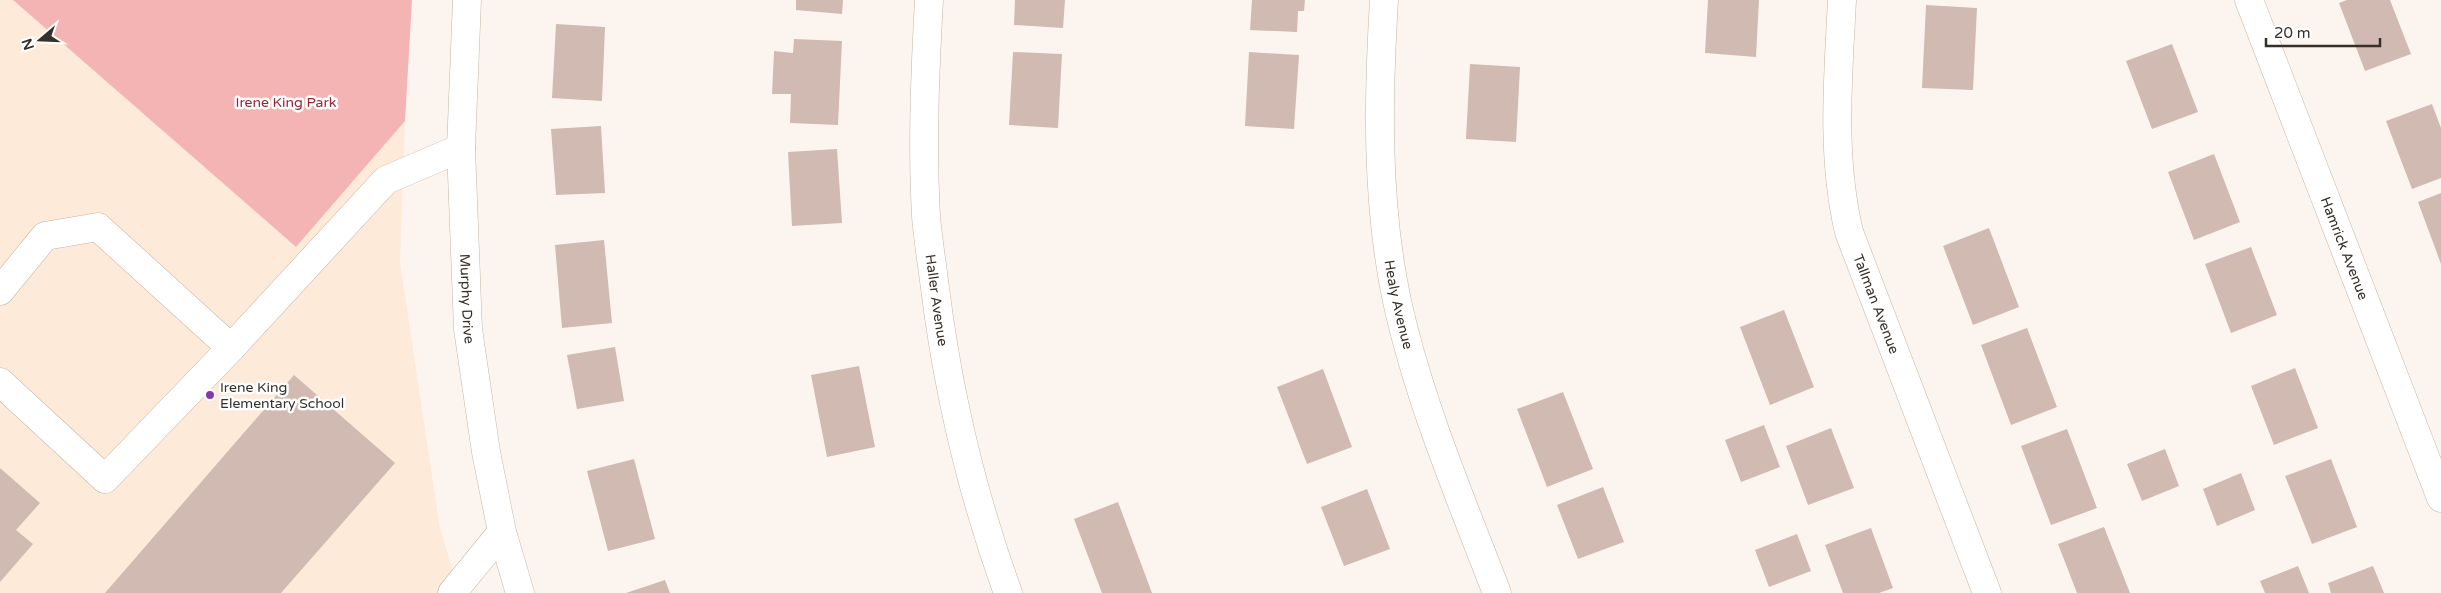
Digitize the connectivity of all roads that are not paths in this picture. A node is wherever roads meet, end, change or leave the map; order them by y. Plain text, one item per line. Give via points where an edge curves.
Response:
1 (467, 0) edge
2 (929, 0) edge
3 (1384, 0) edge
4 (1842, 0) edge
5 (2249, 0) edge
6 (461, 148) junction
7 (0, 291) edge
8 (231, 348) junction
9 (0, 382) edge
10 (2441, 498) edge
11 (502, 532) junction
12 (452, 593) edge
13 (520, 593) edge
14 (1008, 593) edge
15 (1497, 593) edge
16 (1987, 593) edge

1 - 6 street, Murphy Drive
2 - 14 street, Haller Avenue via 923,132 926,218 938,315 964,452
3 - 15 street, Healy Avenue via 1380,143 1384,225 1397,300 1415,372
4 - 16 street, Tallman Avenue via 1836,150 1840,197 1849,232
5 - 10 street, Hamrick Avenue
6 - 8 street via 386,180
6 - 11 street, Murphy Drive via 468,329 486,452
7 - 8 street via 45,236 98,227
8 - 9 street via 104,479
11 - 12 street
11 - 13 street, Murphy Drive

